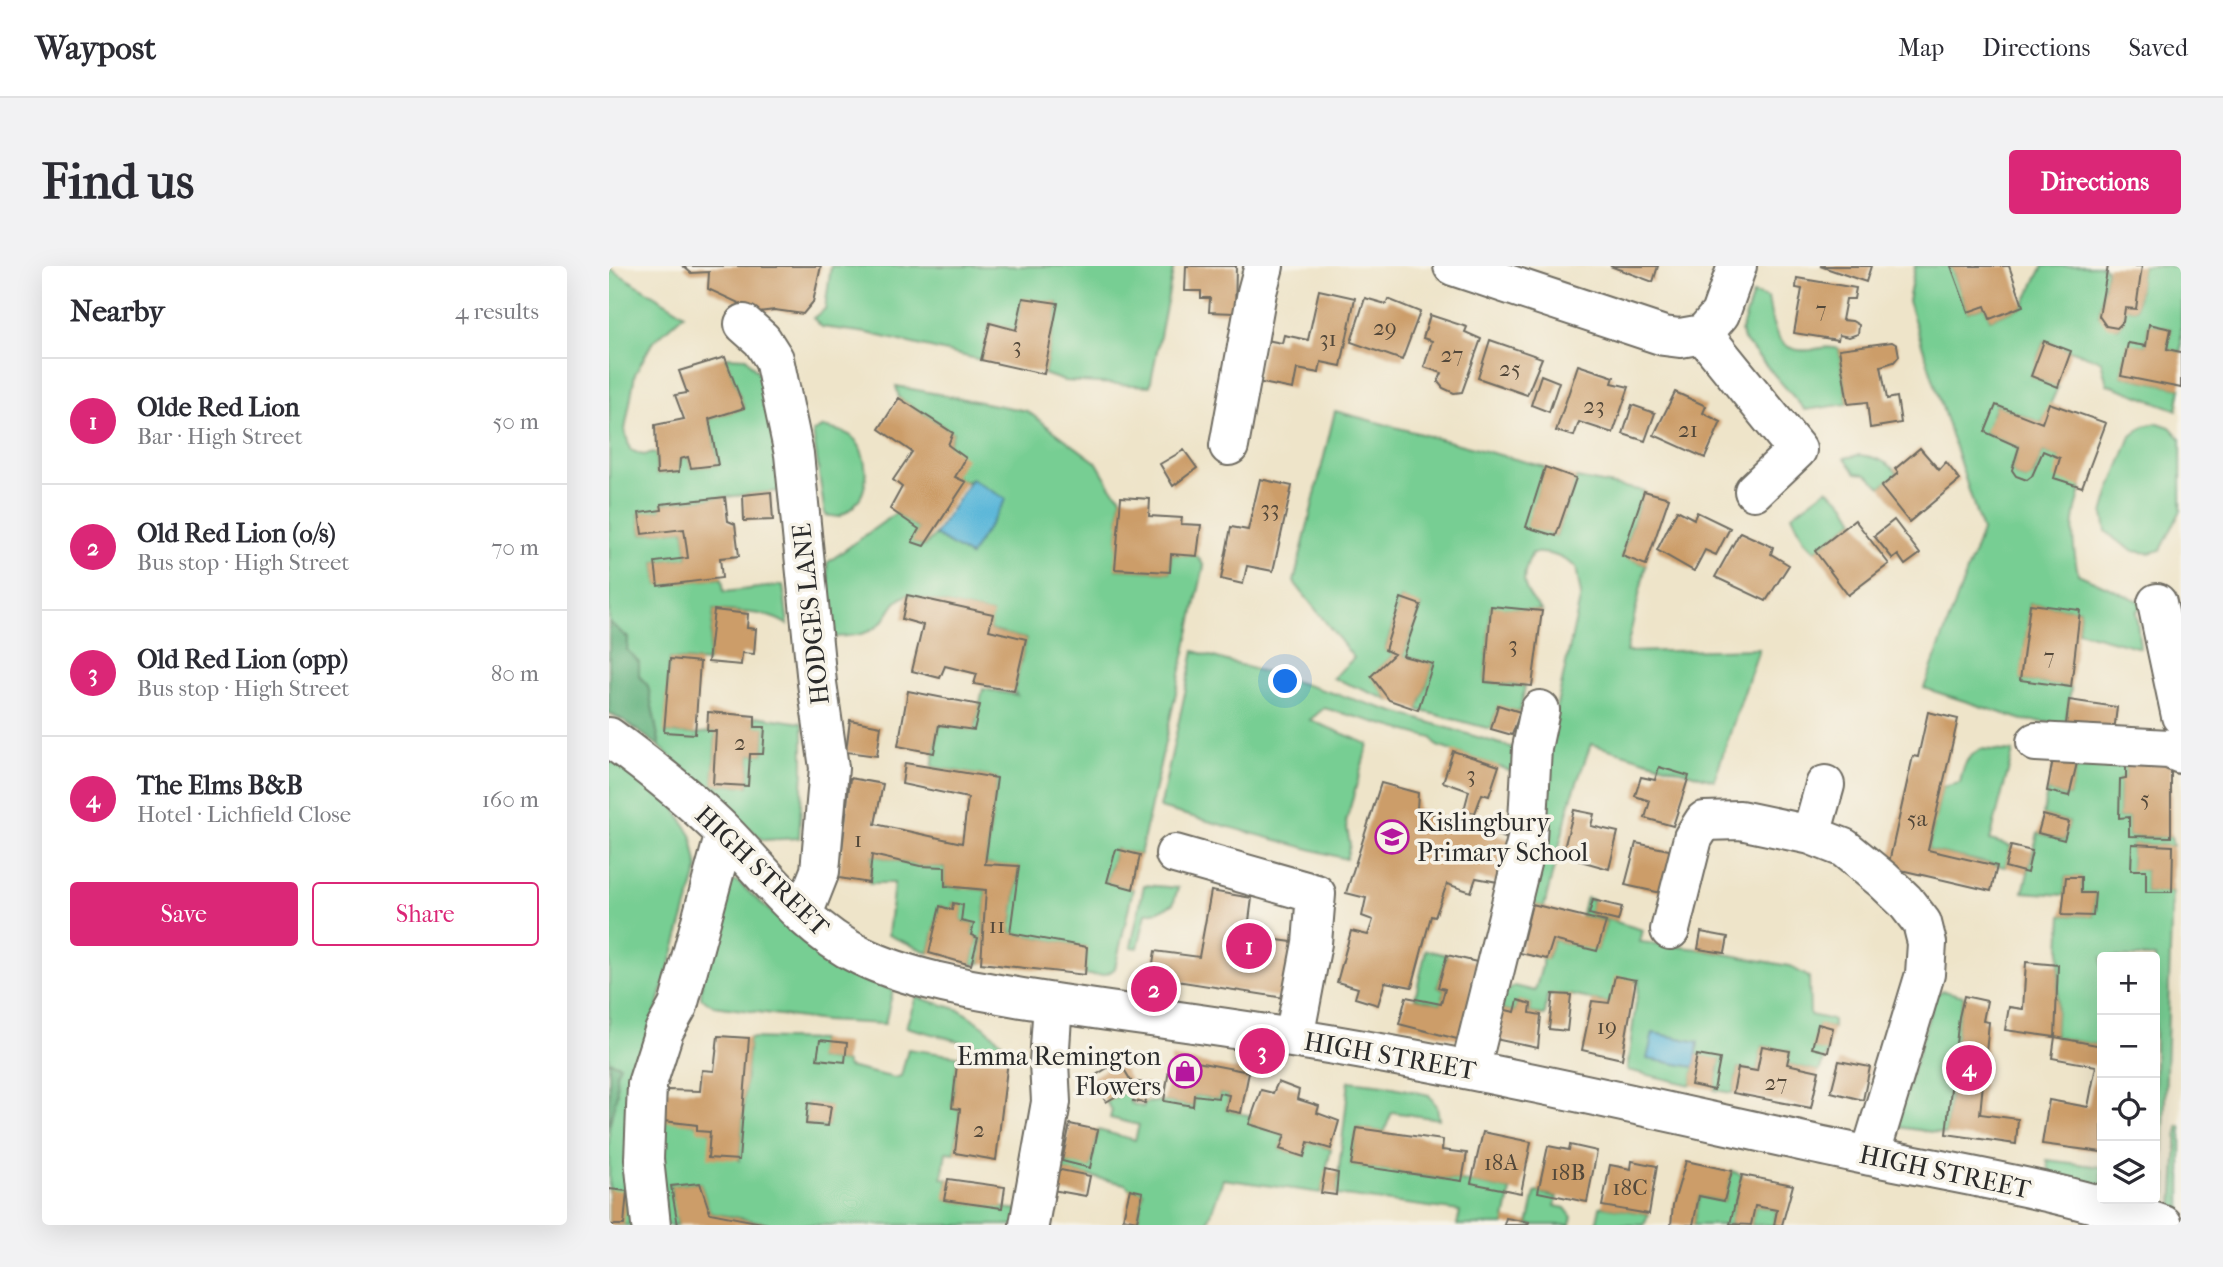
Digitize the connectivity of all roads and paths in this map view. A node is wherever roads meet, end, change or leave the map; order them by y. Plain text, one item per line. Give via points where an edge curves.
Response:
1 (1264, 266) edge
2 (1453, 266) edge
3 (1737, 266) edge
4 (744, 324) dead end
5 (1703, 334) junction
6 (1229, 446) dead end
7 (1754, 491) dead end
8 (2157, 603) dead end
9 (1540, 710) dead end
10 (2181, 716) edge
11 (609, 737) edge
12 (2036, 741) dead end
13 (2181, 754) edge
14 (1825, 785) dead end
15 (725, 833) junction
16 (1811, 835) junction
17 (1175, 854) dead end
18 (803, 914) junction
19 (1670, 929) dead end
20 (1053, 1003) junction
21 (1294, 1038) junction
22 (1469, 1070) junction
23 (1870, 1156) junction
24 (651, 1225) edge
25 (1029, 1225) edge
26 (2163, 1225) edge

1 - 6 street
2 - 5 street via 1664,336
3 - 5 street via 1720,314
4 - 18 street, HODGES LANE via 774,359 794,454 829,768 820,871
5 - 7 street via 1797,450
8 - 10 street
9 - 22 street via 1532,748 1527,839
11 - 15 street, HIGH STREET via 667,780
12 - 13 street via 2169,748
14 - 16 street
15 - 18 street, HIGH STREET
15 - 24 street via 678,1006 658,1046 647,1084 645,1159
16 - 19 street via 1740,820 1704,821 1693,838
16 - 23 street via 1844,848 1883,880 1922,923 1927,943 1925,974
17 - 21 street via 1316,894
18 - 20 street, HIGH STREET via 837,943 889,968
20 - 21 street, HIGH STREET
20 - 25 street via 1051,1102
21 - 22 street, HIGH STREET
22 - 23 street, HIGH STREET
23 - 26 street, HIGH STREET via 2021,1186

